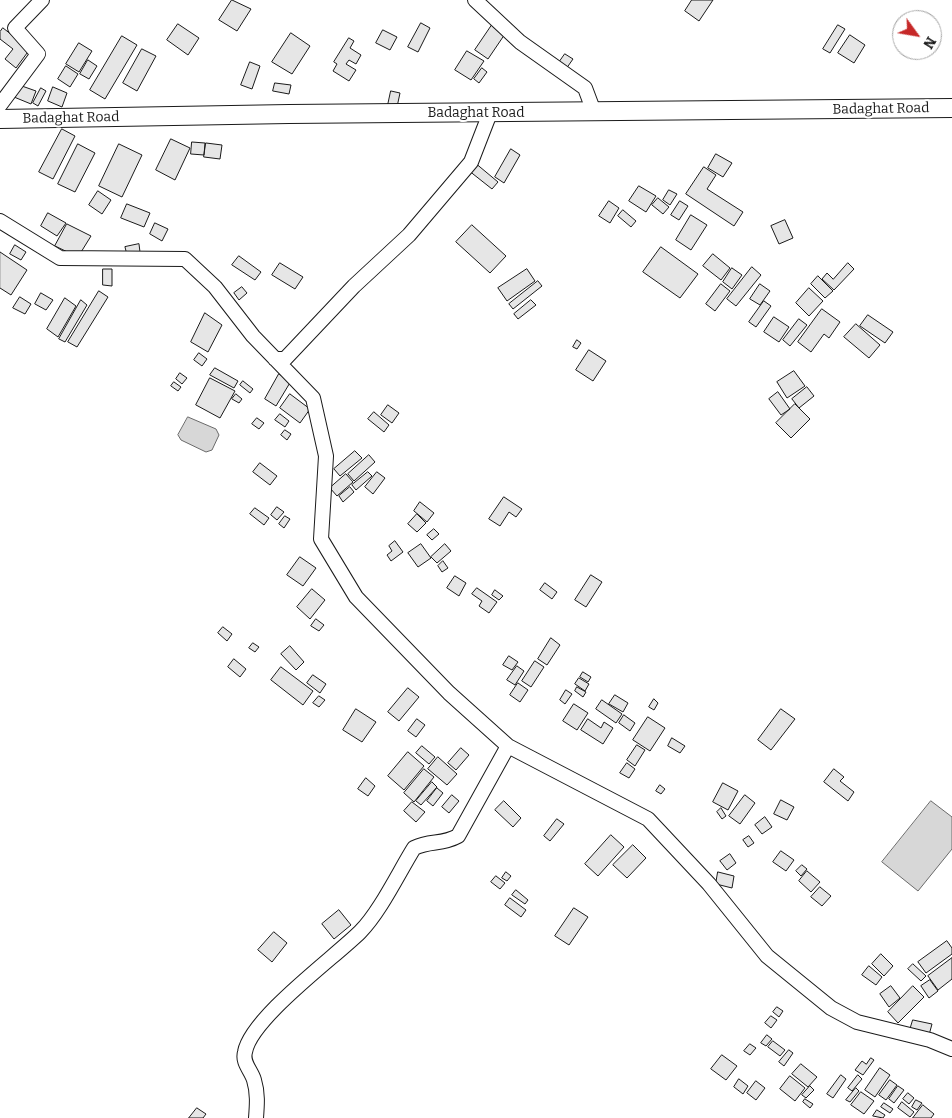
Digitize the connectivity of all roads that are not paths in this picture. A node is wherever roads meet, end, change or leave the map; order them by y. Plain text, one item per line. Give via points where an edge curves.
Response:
1 (42, 0) edge
2 (475, 0) edge
3 (0, 105) edge
4 (952, 108) edge
5 (594, 112) junction
6 (490, 113) junction
7 (0, 119) edge
8 (0, 221) edge
9 (276, 359) junction
10 (508, 746) junction
11 (952, 1049) edge
12 (256, 1118) edge

1 - 3 street via 15,28 38,54
2 - 5 street via 520,42 585,88
4 - 5 main road, Badaghat Road
5 - 6 main road, Badaghat Road
6 - 7 main road, Badaghat Road
6 - 9 street via 471,162 409,235 354,286 285,359
8 - 9 street via 60,258 185,259 215,287
9 - 10 street via 313,398 326,456 321,539 356,597 449,693
10 - 11 street via 648,819 709,884 767,956 832,1008 857,1022 930,1040
10 - 12 street via 458,836 447,842 426,842 414,848 361,931 284,1000 247,1042 245,1063 254,1078 258,1096

